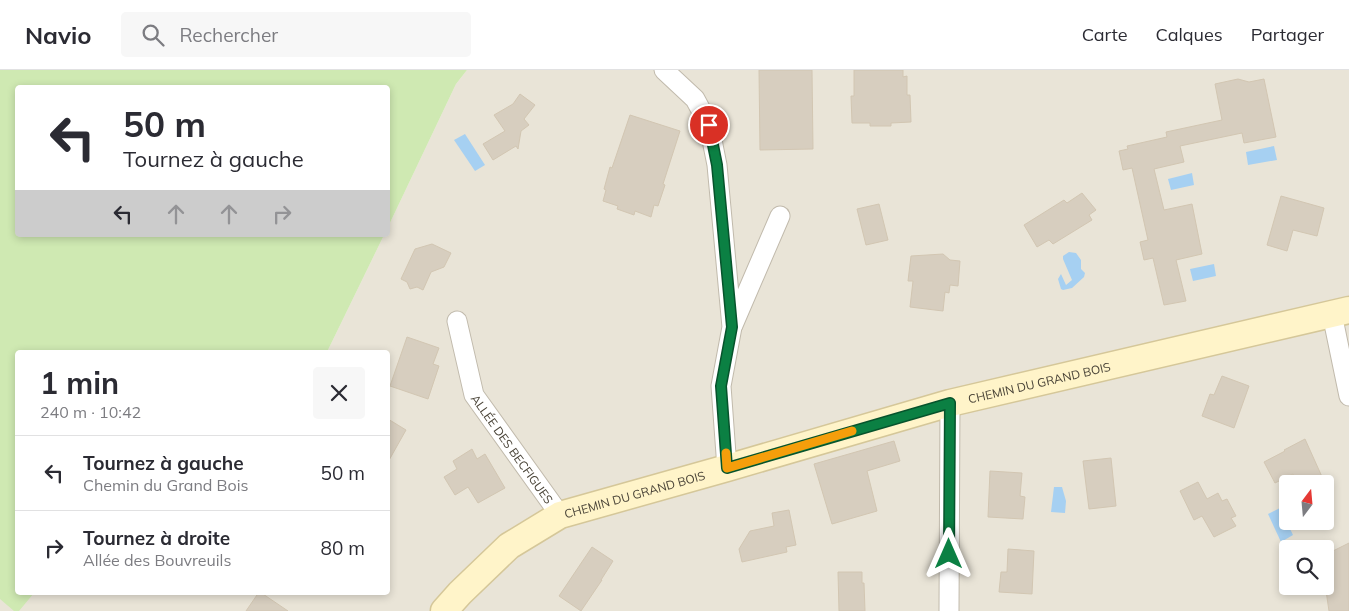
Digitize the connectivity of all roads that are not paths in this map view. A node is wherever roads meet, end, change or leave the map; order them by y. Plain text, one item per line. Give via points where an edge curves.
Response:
1 (664, 70) edge
2 (780, 216) dead end
3 (1340, 312) edge
4 (457, 321) dead end
5 (732, 327) junction
6 (1349, 396) edge
7 (950, 403) junction
8 (727, 468) junction
9 (560, 515) junction
10 (444, 611) edge
11 (949, 611) edge

1 - 5 street via 695,99 709,125 717,165
2 - 5 street
3 - 6 street
3 - 7 street, CHEMIN DU GRAND BOIS
4 - 9 street, ALLÉE DES BECFIGUES via 474,395
5 - 8 street via 721,386
7 - 8 street, CHEMIN DU GRAND BOIS
7 - 11 street
8 - 9 street, CHEMIN DU GRAND BOIS
9 - 10 street, CHEMIN DU GRAND BOIS via 509,546

